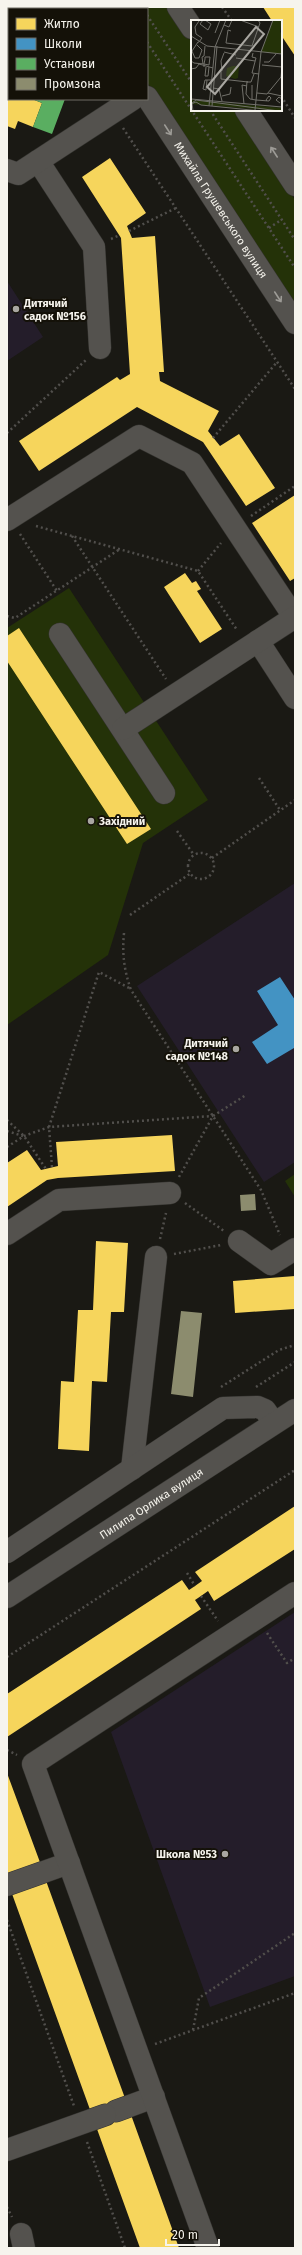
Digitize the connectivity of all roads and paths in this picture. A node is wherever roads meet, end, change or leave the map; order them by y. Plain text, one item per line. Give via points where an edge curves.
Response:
1 (178, 7) edge
2 (222, 7) edge
3 (148, 16) edge
4 (231, 20) edge
5 (191, 26) edge
6 (148, 44) edge
7 (191, 81) edge
8 (282, 98) edge
9 (148, 99) edge
10 (131, 100) edge
11 (191, 109) edge
12 (192, 111) edge
13 (211, 111) edge
14 (247, 111) edge
15 (113, 112) junction
16 (295, 118) edge
17 (38, 161) junction
18 (7, 170) edge
19 (295, 185) edge
20 (176, 208) junction
21 (281, 220) junction
22 (269, 228) junction
23 (129, 230) dead end
24 (295, 240) edge
25 (295, 268) edge
26 (295, 323) edge
27 (100, 348) joint
28 (277, 362) junction
29 (295, 389) edge
30 (7, 433) edge
31 (213, 438) dead end
32 (295, 486) edge
33 (8, 519) edge
34 (235, 527) junction
35 (72, 536) junction
36 (120, 549) junction
37 (92, 568) junction
38 (198, 571) junction
39 (57, 591) junction
40 (7, 616) edge
41 (295, 617) edge
42 (237, 630) dead end
43 (60, 634) dead end
44 (258, 641) junction
45 (176, 695) junction
46 (295, 698) edge
47 (123, 729) junction
48 (259, 778) dead end
49 (164, 793) dead end
50 (295, 800) edge
51 (280, 810) junction
52 (177, 831) dead end
53 (194, 855) junction
54 (212, 858) junction
55 (191, 873) junction
56 (130, 915) dead end
57 (124, 933) dead end
58 (131, 990) junction
59 (246, 1095) dead end
60 (213, 1116) junction
61 (7, 1120) edge
62 (49, 1127) junction
63 (7, 1131) edge
64 (24, 1136) junction
65 (7, 1147) edge
66 (52, 1167) dead end
67 (46, 1169) dead end
68 (170, 1192) junction
69 (7, 1234) edge
70 (239, 1241) junction
71 (291, 1252) edge
72 (156, 1258) junction
73 (295, 1345) edge
74 (279, 1350) dead end
75 (295, 1362) edge
76 (249, 1391) dead end
77 (295, 1410) edge
78 (274, 1423) junction
79 (132, 1469) junction
80 (295, 1470) edge
81 (7, 1552) edge
82 (187, 1573) dead end
83 (195, 1586) dead end
84 (295, 1593) edge
85 (201, 1596) dead end
86 (7, 1597) edge
87 (257, 1618) junction
88 (228, 1637) junction
89 (7, 1657) edge
90 (295, 1658) edge
91 (69, 1863) junction
92 (7, 1885) edge
93 (7, 1920) edge
94 (295, 1933) edge
95 (295, 1993) edge
96 (193, 2030) junction
97 (137, 2051) junction
98 (154, 2097) junction
99 (81, 2124) junction
100 (7, 2150) edge
101 (7, 2213) edge
102 (11, 2214) dead end
103 (126, 2248) edge
104 (208, 2248) edge

1 - 5 street
2 - 4 path
3 - 7 path
6 - 11 path
8 - 16 path
9 -> 26 street, Михайла Грушевського вулиця
10 - 15 street
12 - 22 path
13 - 21 path
19 -> 14 street
15 - 17 street
15 - 20 path
17 - 18 street via 18,174
17 - 27 street via 94,247
20 - 23 path
20 - 28 path
21 - 22 path
21 - 24 path
22 - 25 path
27 - 30 path
28 - 29 path
28 - 31 path
32 - 34 path
33 - 34 street via 140,436 192,463
33 - 35 path
33 - 39 path
34 - 38 path
34 - 41 street
35 - 36 path
35 - 37 path
36 - 37 path
36 - 38 path
37 - 39 path
37 - 45 path
38 - 42 path
39 - 40 path via 14,618
41 - 44 street
43 - 47 street
44 - 45 street
44 - 46 street
45 - 47 street
47 - 49 street
48 - 51 path
50 - 51 path
51 - 54 path
52 - 53 path
53 - 54 path via 205,853
53 - 55 path via 189,862
54 - 55 path via 214,865 209,876 197,878
55 - 56 path
57 - 58 path via 125,971
58 - 60 path
58 - 62 path via 99,972
59 - 60 path
60 - 62 path
60 - 68 path
60 - 71 path via 261,1190
61 - 64 path
62 - 64 path
62 - 66 path
63 - 64 path
64 - 65 path
64 - 67 path
68 - 69 street via 59,1200
68 - 70 path
68 - 72 path
70 - 71 street via 271,1264
70 - 72 path
72 - 79 street
73 - 74 path
75 - 76 path
77 - 78 street, Пилипа Орлика вулиця
78 - 79 street via 265,1410 258,1407 223,1408
78 - 86 street, Пилипа Орлика вулиця
79 - 81 street
80 - 89 path
82 - 83 path
84 - 87 street
85 - 88 path
87 - 88 street
87 - 90 path via 287,1663
88 - 91 street via 33,1764
91 - 92 street
91 - 97 street
93 - 99 path
94 - 96 path via 199,1998
95 - 96 path
96 - 97 path
97 - 98 street
98 - 99 street
98 - 104 street
99 - 100 street
99 - 103 path
101 - 102 path

